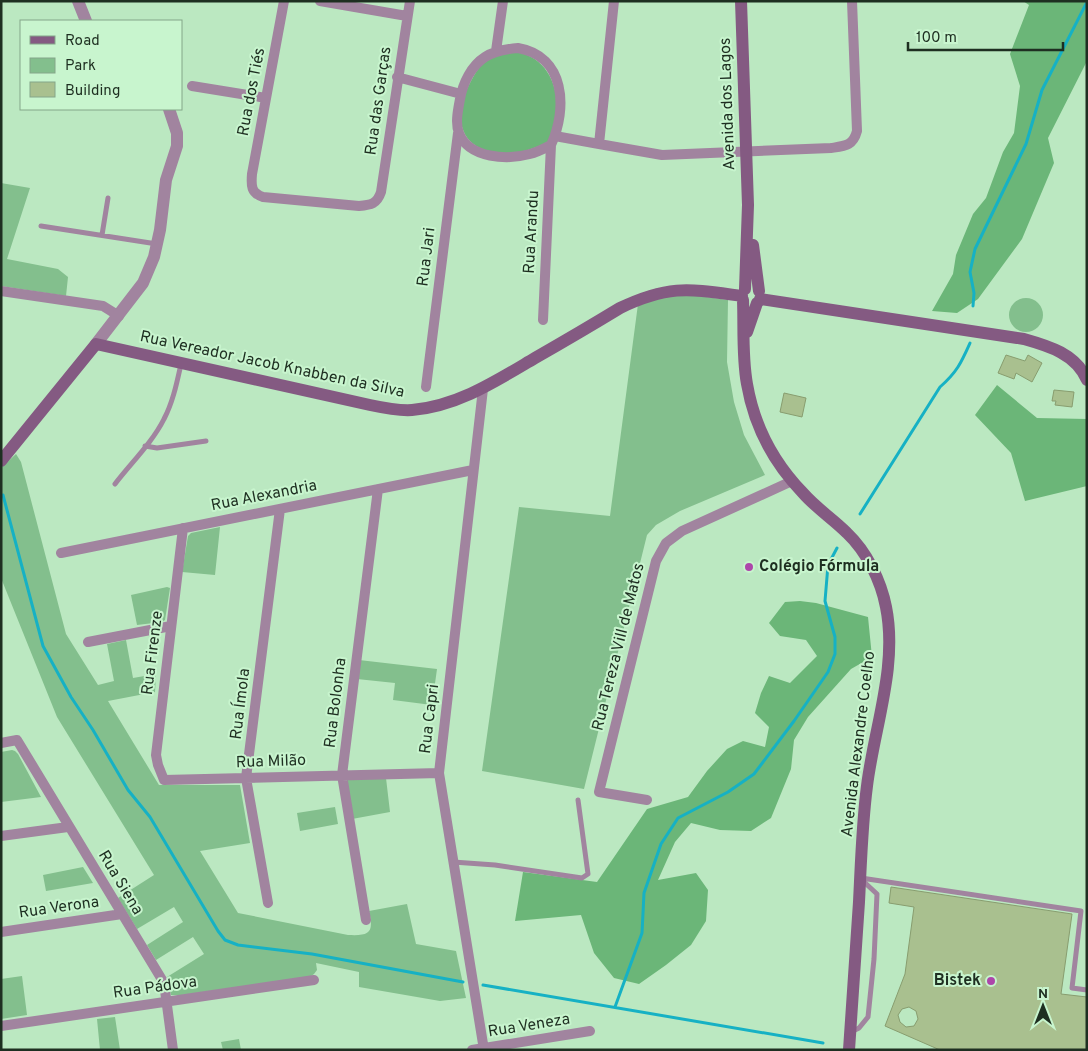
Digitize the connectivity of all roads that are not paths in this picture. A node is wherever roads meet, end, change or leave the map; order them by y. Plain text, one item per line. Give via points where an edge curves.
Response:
1 (78, 1) edge
2 (284, 1) edge
3 (320, 1) edge
4 (410, 1) edge
5 (502, 1) edge
6 (614, 1) edge
7 (740, 1) edge
8 (852, 1) edge
9 (407, 16) junction
10 (86, 20) edge
11 (496, 52) junction
12 (397, 77) junction
13 (192, 86) dead end
14 (461, 94) junction
15 (266, 98) junction
16 (169, 110) edge
17 (458, 132) junction
18 (553, 140) junction
19 (599, 144) junction
20 (746, 152) junction
21 (252, 189) joint
22 (108, 198) dead end
23 (748, 205) junction
24 (42, 226) dead end
25 (102, 235) junction
26 (157, 244) junction
27 (1, 291) edge
28 (744, 295) junction
29 (759, 298) junction
30 (118, 316) junction
31 (543, 320) dead end
32 (744, 339) junction
33 (96, 344) junction
34 (181, 363) junction
35 (1087, 380) edge
36 (426, 387) dead end
37 (482, 389) junction
38 (206, 440) dead end
39 (145, 446) junction
40 (1, 460) edge
41 (473, 470) junction
42 (792, 481) junction
43 (114, 484) dead end
44 (378, 489) junction
45 (280, 508) junction
46 (183, 528) junction
47 (61, 552) dead end
48 (171, 626) junction
49 (88, 642) dead end
50 (1, 743) edge
51 (439, 773) junction
52 (342, 775) junction
53 (246, 778) junction
54 (164, 780) joint
55 (578, 800) dead end
56 (647, 800) dead end
57 (68, 826) junction
58 (1, 836) edge
59 (453, 862) junction
60 (860, 878) junction
61 (268, 902) dead end
62 (122, 914) junction
63 (366, 920) dead end
64 (1, 932) edge
65 (314, 980) dead end
66 (1087, 990) edge
67 (166, 1002) junction
68 (1, 1026) edge
69 (590, 1031) dead end
70 (850, 1033) junction
71 (484, 1049) edge
72 (173, 1050) edge
73 (472, 1050) edge
74 (849, 1050) edge

1 - 10 street
2 - 15 street, Rua dos Tiés
3 - 9 street
4 - 9 street, Rua das Garças
5 - 11 street
6 - 19 street
7 - 20 main road, Avenida dos Lagos
8 - 20 street via 855,139 850,144 836,147
9 - 12 street, Rua das Garças
11 - 14 street via 484,57 472,69
11 - 18 street via 518,48 530,50 551,67 560,93 560,123
12 - 14 street
12 - 21 street, Rua das Garças via 381,192 374,204 359,206 263,197
13 - 15 street
14 - 17 street
15 - 21 street, Rua dos Tiés
16 - 26 street via 177,133 177,146 165,186
17 - 18 street via 469,147 500,157 531,154
17 - 36 street, Rua Jari
18 - 19 street
18 - 31 street, Rua Arandu
19 - 20 street via 662,155
20 - 23 main road, Avenida dos Lagos
22 - 25 lane
23 - 28 main road, Avenida dos Lagos
23 - 29 main road, Avenida dos Lagos
24 - 25 lane
25 - 26 lane
26 - 30 street via 143,284
27 - 30 street via 103,306
28 - 29 main road, Rua Vereador Jacob Knabben da Silva via 750,305
28 - 32 main road, Avenida Alexandre Coelho
28 - 37 main road, Rua Vereador Jacob Knabben da Silva via 677,289 641,298
29 - 32 main road, Avenida Alexandre Coelho
29 - 35 main road via 1024,340 1058,350 1074,362
30 - 33 street
32 - 42 main road, Avenida Alexandre Coelho via 746,383 752,408 768,445
33 - 34 main road, Rua Vereador Jacob Knabben da Silva
33 - 40 main road
34 - 37 main road, Rua Vereador Jacob Knabben da Silva via 395,410 430,408
34 - 39 lane via 164,419
37 - 41 street, Rua Capri
38 - 39 lane via 157,448
39 - 43 lane
41 - 44 street, Rua Alexandria
41 - 51 street, Rua Capri
42 - 56 street, Rua Tereza Vill de Matos via 682,531 666,544 656,561 599,792
42 - 60 main road, Avenida Alexandre Coelho via 860,548 880,587 886,608 886,680 867,786
44 - 45 street, Rua Alexandria
44 - 52 street, Rua Bolonha
45 - 46 street, Rua Alexandria
45 - 53 street, Rua Ímola
46 - 47 street, Rua Alexandria
46 - 48 street, Rua Firenze
48 - 49 street
48 - 54 street, Rua Firenze via 156,755
50 - 57 street, Rua Siena via 17,740
51 - 52 street, Rua Milão
51 - 59 street, Rua Capri
52 - 53 street, Rua Milão
52 - 63 street, Rua Bolonha
53 - 54 street, Rua Milão
53 - 61 street, Rua Ímola
55 - 59 lane via 588,874 582,878
57 - 58 street
57 - 62 street, Rua Siena
59 - 71 street, Rua Capri
60 - 66 lane via 1081,911 1072,988
60 - 70 main road, Avenida Alexandre Coelho
60 - 70 lane via 877,894 874,958 868,1017
62 - 64 street, Rua Verona
62 - 67 street, Rua Siena via 164,982
65 - 67 street, Rua Pádova
67 - 68 street, Rua Pádova
67 - 72 street, Rua Siena
69 - 71 street, Rua Veneza
70 - 74 main road, Avenida Alexandre Coelho
71 - 73 street, Rua Veneza

